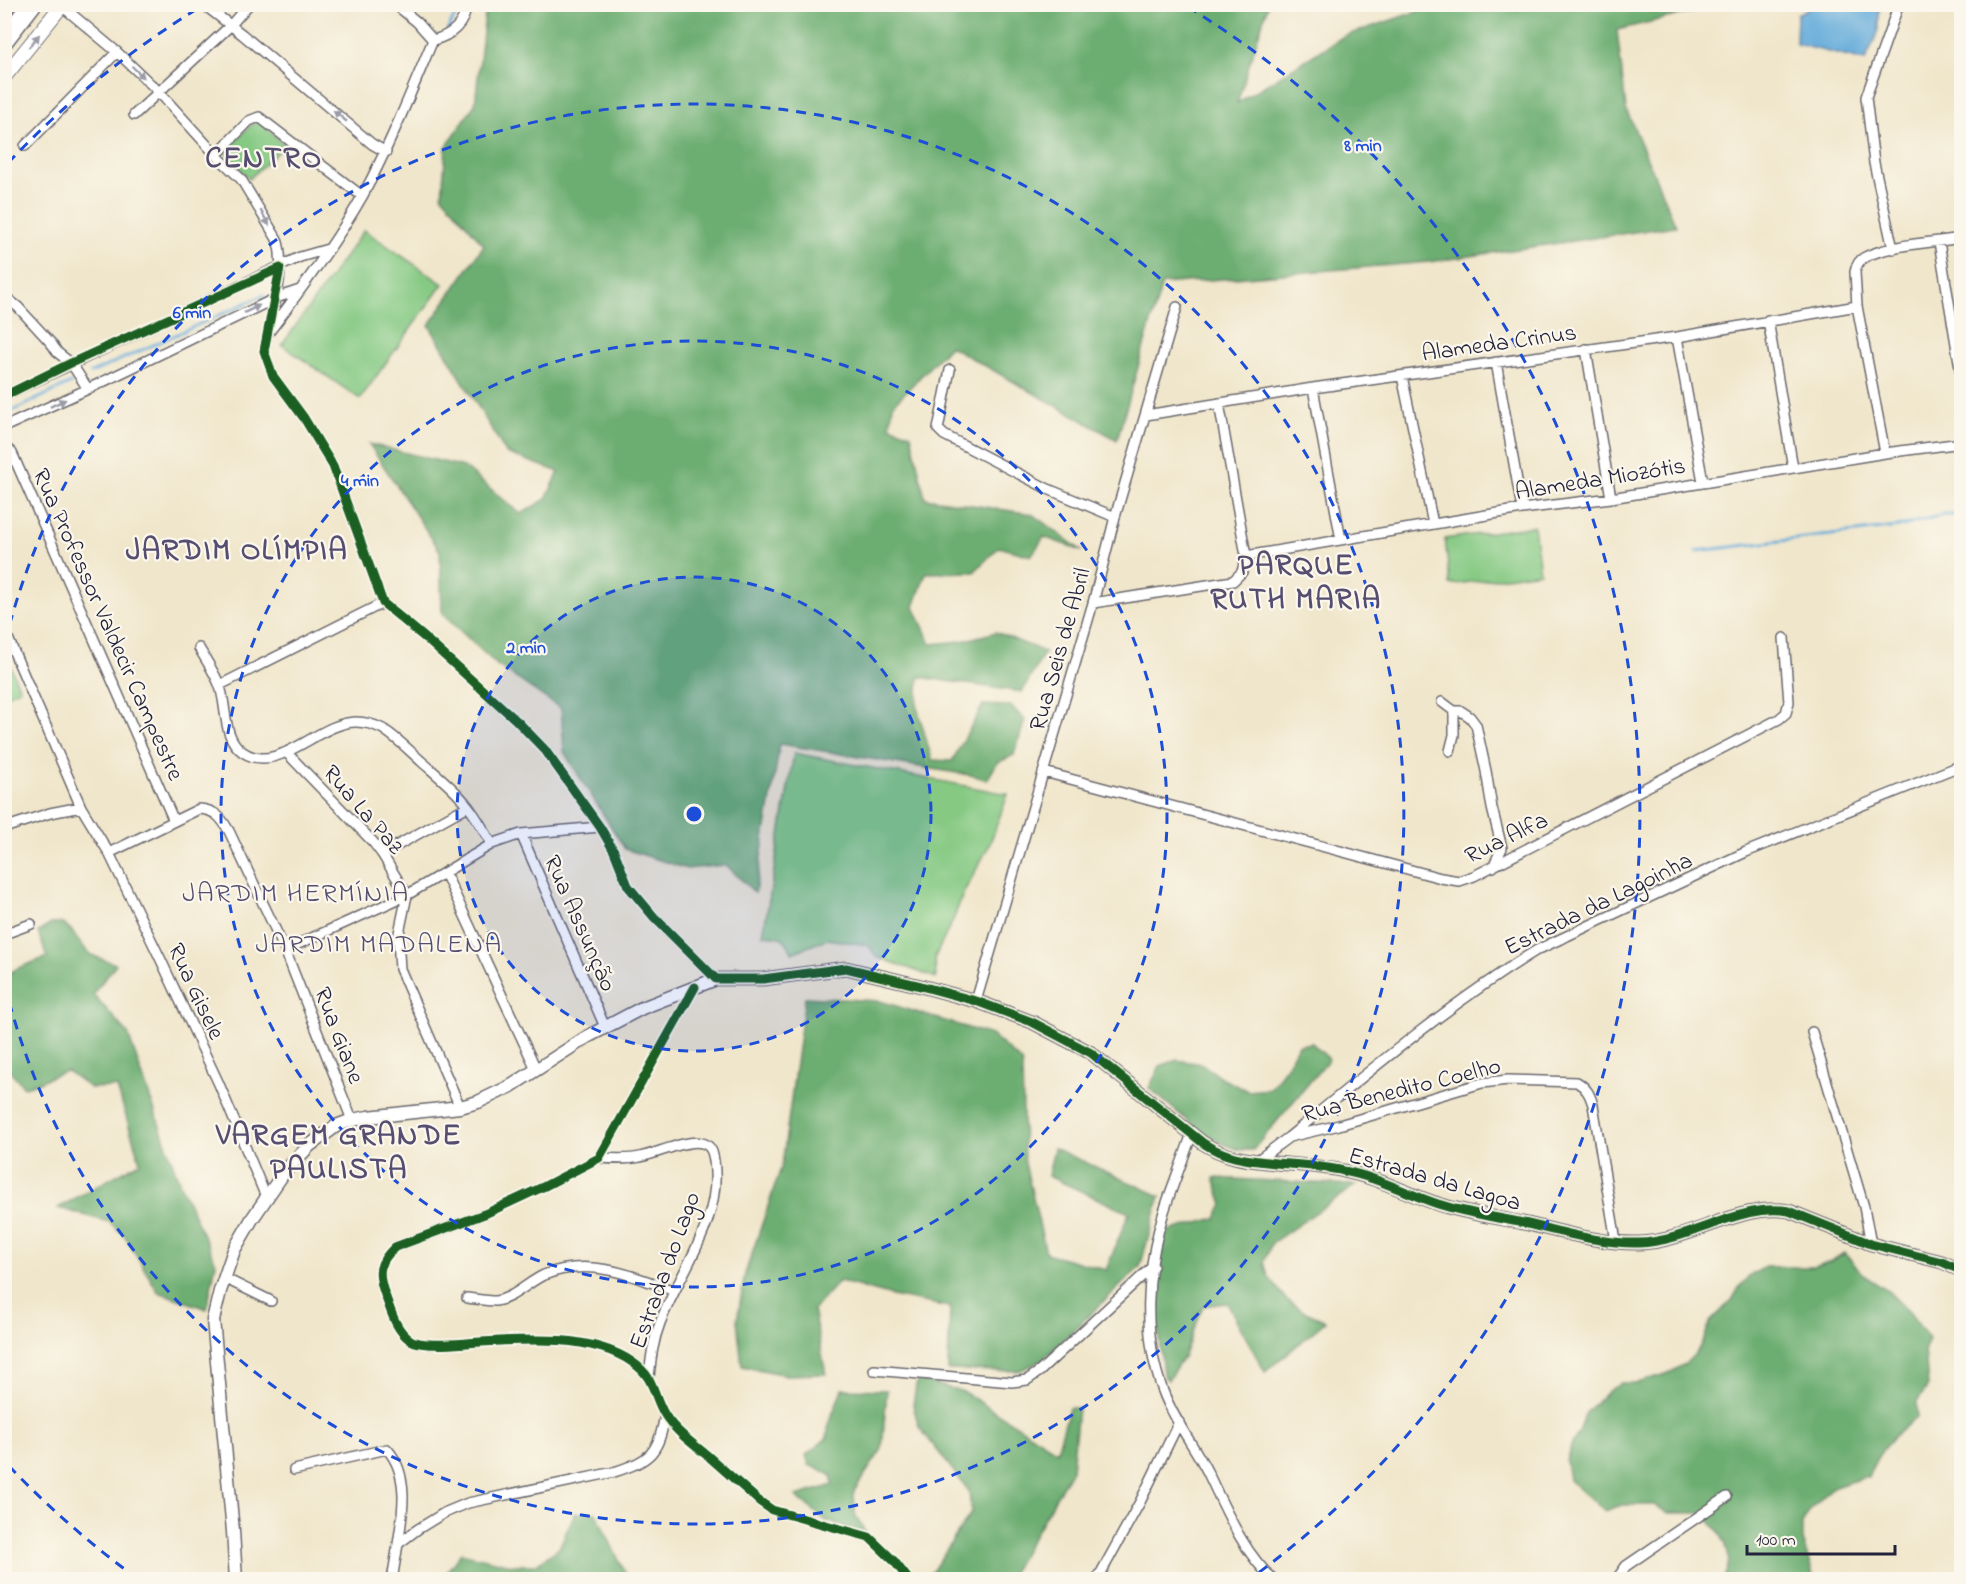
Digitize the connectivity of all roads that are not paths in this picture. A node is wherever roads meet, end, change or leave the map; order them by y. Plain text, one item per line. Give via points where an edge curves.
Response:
1 (32, 4) edge
2 (37, 4) edge
3 (202, 4) edge
4 (249, 4) edge
5 (395, 4) edge
6 (467, 4) edge
7 (1899, 4) edge
8 (63, 5) edge
9 (230, 26) junction
10 (9, 34) edge
11 (433, 40) junction
12 (117, 52) junction
13 (4, 77) edge
14 (158, 91) junction
15 (134, 115) dead end
16 (25, 146) dead end
17 (386, 152) junction
18 (216, 155) junction
19 (362, 196) junction
20 (1962, 238) edge
21 (1939, 242) junction
22 (328, 249) junction
23 (1893, 249) junction
24 (280, 268) junction
25 (300, 290) junction
26 (4, 296) edge
27 (276, 298) junction
28 (1857, 306) junction
29 (1177, 307) dead end
30 (1768, 320) junction
31 (267, 334) junction
32 (1677, 337) junction
33 (1586, 349) junction
34 (1496, 362) junction
35 (71, 363) junction
36 (950, 370) dead end
37 (1402, 376) junction
38 (1962, 380) edge
39 (1313, 388) junction
40 (88, 389) junction
41 (4, 396) edge
42 (1219, 403) junction
43 (1146, 415) junction
44 (4, 427) edge
45 (1962, 444) edge
46 (4, 446) edge
47 (1885, 453) junction
48 (1793, 468) junction
49 (1703, 482) junction
50 (1611, 498) junction
51 (1522, 509) junction
52 (1115, 517) junction
53 (1433, 524) junction
54 (1341, 540) junction
55 (1246, 556) junction
56 (383, 603) junction
57 (1093, 603) junction
58 (4, 629) edge
59 (1784, 638) dead end
60 (199, 648) dead end
61 (220, 686) junction
62 (1442, 702) dead end
63 (1454, 711) junction
64 (1449, 751) dead end
65 (287, 753) junction
66 (1962, 765) edge
67 (1044, 772) junction
68 (468, 806) junction
69 (81, 807) junction
70 (174, 820) junction
71 (600, 827) junction
72 (4, 828) edge
73 (521, 834) junction
74 (492, 844) junction
75 (109, 853) junction
76 (382, 854) junction
77 (1493, 867) junction
78 (444, 873) junction
79 (407, 895) junction
80 (31, 924) dead end
81 (4, 934) edge
82 (285, 950) junction
83 (716, 980) junction
84 (695, 987) junction
85 (976, 1001) junction
86 (605, 1027) junction
87 (1812, 1032) dead end
88 (536, 1070) junction
89 (460, 1107) junction
90 (352, 1120) junction
91 (1192, 1133) junction
92 (1289, 1137) junction
93 (599, 1158) junction
94 (1254, 1162) junction
95 (266, 1197) junction
96 (1616, 1241) junction
97 (1871, 1244) junction
98 (1153, 1266) junction
99 (1962, 1271) edge
100 (224, 1278) junction
101 (674, 1291) junction
102 (467, 1299) dead end
103 (271, 1301) dead end
104 (874, 1370) dead end
105 (649, 1377) junction
106 (665, 1414) junction
107 (1179, 1422) junction
108 (294, 1470) dead end
109 (1727, 1497) dead end
110 (398, 1544) junction
111 (236, 1580) edge
112 (392, 1580) edge
113 (909, 1580) edge
114 (1097, 1580) edge
115 (1274, 1580) edge
116 (1616, 1580) edge

1 - 10 highway
2 - 10 highway
3 - 9 street
4 - 9 street
5 - 11 street
6 - 11 street via 454,30 445,38
7 - 23 street via 1866,97 1874,163
8 - 12 street
13 -> 8 main road
9 - 14 street
17 -> 9 street
11 - 17 street
12 -> 14 street
12 - 16 street
14 - 15 street
14 - 18 street
17 - 19 street
18 - 19 street via 249,121 259,117
18 -> 24 street via 241,179 262,213 279,246
19 - 22 street
20 - 21 street
21 - 23 street
21 - 38 street
22 - 24 street
22 - 25 street
23 - 28 street via 1863,258 1859,263 1855,272
24 - 27 street
24 - 35 street
25 - 27 street
25 - 31 street
26 - 35 street
27 - 31 street
40 -> 27 street
28 - 30 street, Alameda Crinus
28 - 47 street
29 - 43 street, Rua Seis de Abril
30 - 32 street, Alameda Crinus
30 - 48 street
31 - 56 street via 264,351 273,376 333,466
32 - 33 street, Alameda Crinus
32 - 49 street
33 - 34 street, Alameda Crinus
33 - 50 street
34 - 37 street, Alameda Crinus
34 - 51 street
35 - 40 street
35 - 41 street
36 - 52 street via 938,429 944,435 1048,489
37 - 39 street, Alameda Crinus
37 - 53 street
39 - 42 street, Alameda Crinus
39 - 54 street
44 -> 40 street
42 - 43 street, Alameda Crinus
42 - 55 street
43 - 52 street, Rua Seis de Abril
45 - 47 street, Alameda Miozótis
46 - 70 street, Rua Professor Valdecir Campestre via 12,453
47 - 48 street, Alameda Miozótis
48 - 49 street, Alameda Miozótis
49 - 50 street, Alameda Miozótis
50 - 51 street, Alameda Miozótis
51 - 53 street, Alameda Miozótis
52 - 57 street, Rua Seis de Abril
53 - 54 street, Alameda Miozótis
54 - 55 street, Alameda Miozótis
55 - 57 street via 1242,572 1233,581
56 - 61 street
56 - 71 street via 518,721 545,750
57 - 67 street, Rua Seis de Abril
58 - 69 street, Rua Gisele
59 - 77 street, Rua Alfa via 1789,702 1779,719
60 - 61 street
61 - 65 street via 229,732 236,745 250,756 262,758
62 - 63 street
63 - 64 street
63 - 77 street via 1470,717 1480,740 1502,848
65 - 68 street via 323,730 341,724 370,724 393,736
65 - 76 street, Rua La Paz
66 - 92 street, Estrada da Lagoinha via 1746,852 1538,950 1396,1049
67 - 77 street, Rua Alfa via 1441,878 1459,881
67 - 85 street, Rua Seis de Abril
68 - 74 street
68 - 76 street
69 - 72 street
69 - 75 street, Rua Gisele
70 - 75 street, Rua Giane
70 - 82 street, Rua Giane via 199,809 218,815
71 - 73 street
71 - 83 street via 628,886
73 - 74 street
73 - 86 street, Rua Assunção
74 - 78 street
75 - 95 street, Rua Gisele via 211,1065
76 - 79 street, Rua La Paz
78 - 79 street
78 - 88 street
79 - 82 street
79 - 89 street via 398,938 400,969
80 - 81 street
82 - 90 street, Rua Giane
83 - 84 street, Estrada da Lagoa
83 - 85 street, Estrada da Lagoa via 763,979 846,968
84 - 86 street, Estrada da Lagoa
84 - 93 street
85 - 91 street, Estrada da Lagoa via 1032,1022 1091,1053
86 - 88 street, Estrada da Lagoa
87 - 97 street via 1864,1207
88 - 89 street, Estrada da Lagoa via 495,1095
89 - 90 street, Estrada da Lagoa
90 - 95 street via 336,1126 309,1146
91 - 94 street, Estrada da Lagoa via 1214,1151
91 - 98 street via 1163,1215
92 - 94 street, Rua Benedito Coelho
92 - 96 street, Rua Benedito Coelho via 1482,1083 1577,1082 1585,1087 1593,1105
93 - 101 street, Estrada do Lago via 638,1158 692,1143 705,1144 712,1150 716,1174 712,1206 703,1234
93 - 105 street via 486,1213 395,1246 386,1255 379,1273 395,1320 411,1341 560,1341 612,1352
94 - 96 street, Estrada da Lagoa via 1344,1171 1456,1209
95 - 100 street via 234,1250
96 - 97 street, Estrada da Lagoa via 1636,1244 1671,1240 1748,1213 1777,1209
97 - 99 street, Estrada da Lagoa
98 - 104 street via 1027,1380
98 - 107 street via 1148,1317 1152,1349 1163,1393
100 - 103 street
100 - 111 street via 213,1320
101 - 102 street via 625,1272 563,1269 543,1275 496,1301
101 - 105 street, Estrada do Lago via 652,1349
105 - 106 street
106 - 110 street via 659,1443 645,1459 632,1466 468,1503 444,1513
106 - 113 street via 767,1507 869,1537
107 - 114 street
107 - 115 street via 1252,1555
108 - 110 street via 387,1449 396,1459 402,1483 404,1511
109 - 116 street via 1626,1566
110 - 112 street

